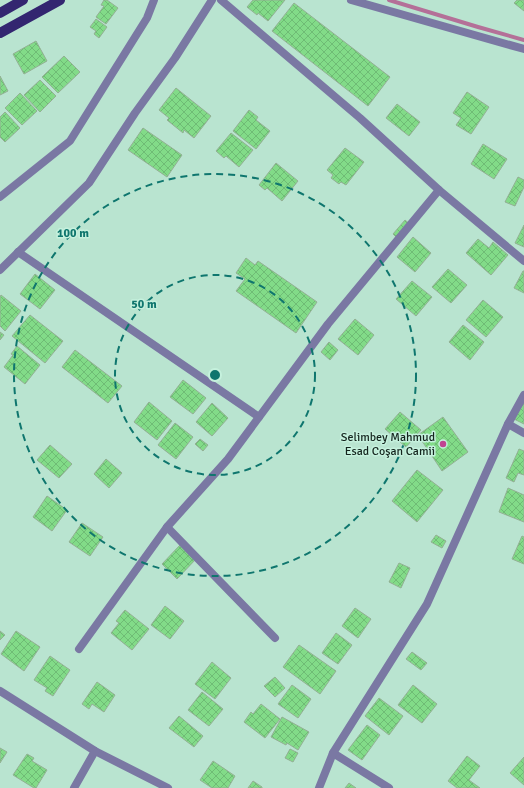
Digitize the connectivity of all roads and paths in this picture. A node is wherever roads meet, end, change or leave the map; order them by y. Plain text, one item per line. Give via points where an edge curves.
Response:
1 (23, 0) edge
2 (60, 0) edge
3 (154, 0) edge
4 (212, 0) edge
5 (222, 0) edge
6 (351, 0) edge
7 (0, 13) edge
8 (0, 33) edge
9 (524, 49) edge
10 (438, 190) junction
11 (0, 197) edge
12 (18, 252) junction
13 (524, 261) edge
14 (0, 270) edge
15 (524, 395) edge
16 (259, 417) junction
17 (508, 424) junction
18 (524, 433) edge
19 (166, 527) junction
20 (275, 638) dead end
21 (79, 649) dead end
22 (0, 691) edge
23 (95, 751) junction
24 (332, 753) junction
25 (74, 788) edge
26 (168, 788) edge
27 (319, 788) edge
28 (389, 788) edge

1 - 7 main road
2 - 8 main road
3 - 11 street via 147,18 70,140
4 - 12 street via 89,183
5 - 10 street via 360,118
6 - 9 street
10 - 13 street
10 - 16 street via 328,324
12 - 14 street
12 - 16 street
15 - 17 street
16 - 19 street via 228,459
17 - 18 street
17 - 24 street via 427,604
19 - 20 street
19 - 21 street
22 - 23 street
23 - 25 street
23 - 26 street
24 - 27 street
24 - 28 street

